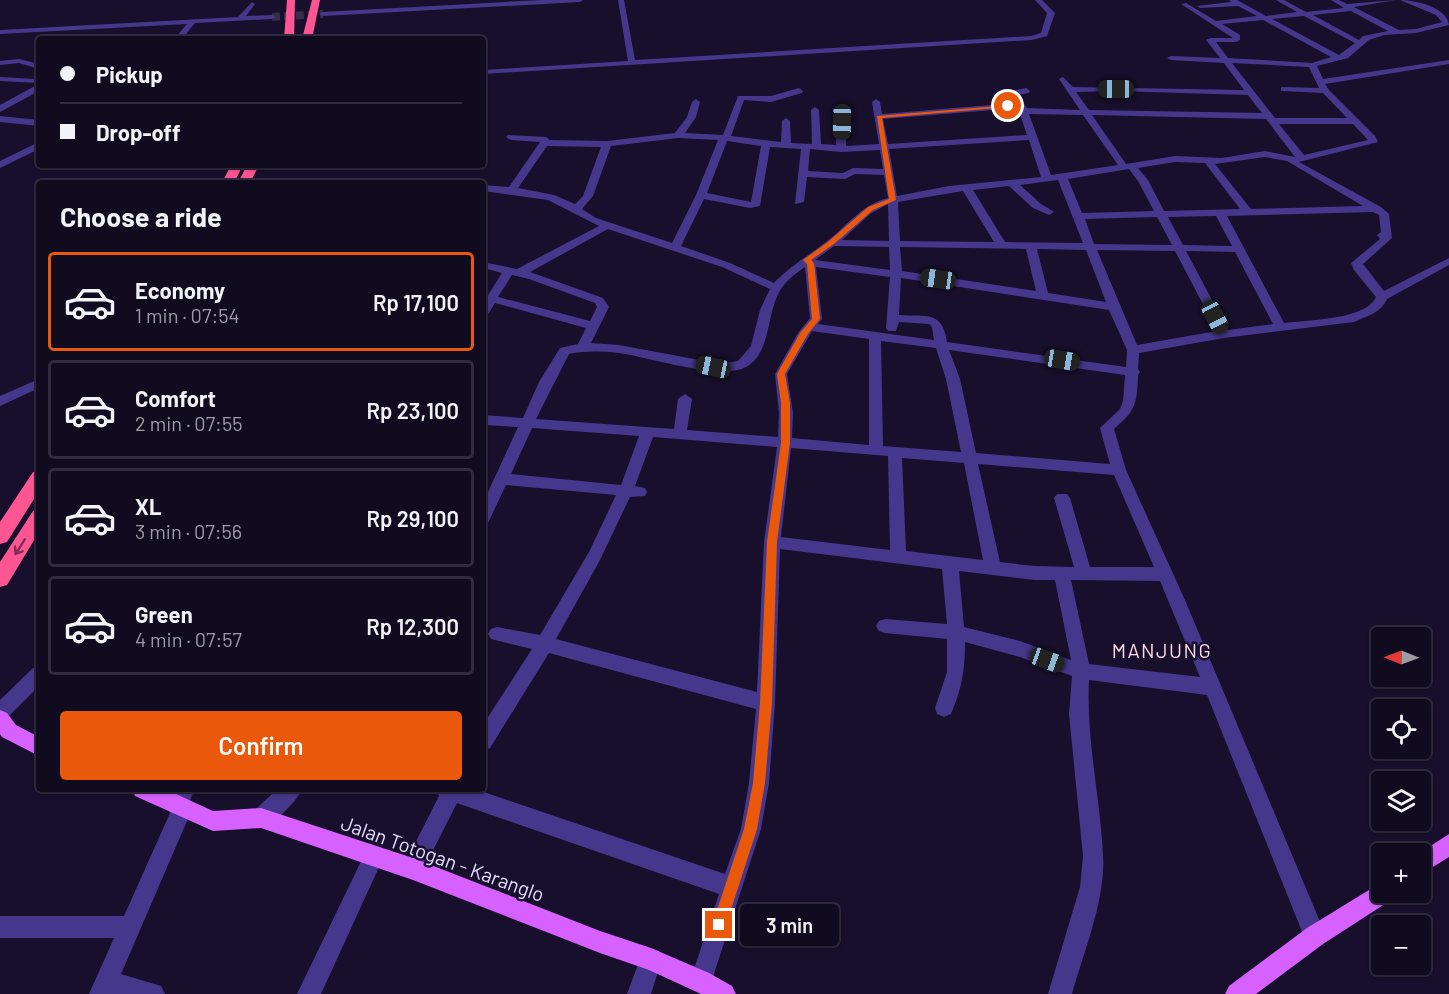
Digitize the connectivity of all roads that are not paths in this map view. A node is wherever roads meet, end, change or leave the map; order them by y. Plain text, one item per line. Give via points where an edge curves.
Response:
1 (285, 0) edge
2 (291, 0) edge
3 (316, 0) edge
4 (580, 0) edge
5 (621, 0) edge
6 (1038, 0) edge
7 (1279, 0) edge
8 (1334, 0) edge
9 (1393, 0) edge
10 (1403, 0) edge
11 (1236, 2) edge
12 (252, 4) dead end
13 (1184, 4) dead end
14 (1200, 6) dead end
15 (1350, 8) junction
16 (303, 12) dead end
17 (323, 14) tunnel mouth
18 (1304, 14) junction
19 (272, 17) tunnel mouth
20 (1265, 18) junction
21 (240, 19) junction
22 (193, 21) junction
23 (1214, 23) junction
24 (290, 27) junction
25 (0, 32) edge
26 (1397, 32) junction
27 (180, 36) edge
28 (289, 36) edge
29 (302, 36) edge
30 (308, 36) edge
31 (1359, 42) junction
32 (1292, 52) dead end
33 (1170, 58) dead end
34 (1338, 58) junction
35 (1227, 61) junction
36 (1449, 62) edge
37 (0, 63) edge
38 (632, 63) junction
39 (36, 66) edge
40 (486, 72) edge
41 (1285, 72) dead end
42 (1317, 75) junction
43 (1062, 79) dead end
44 (0, 80) edge
45 (36, 84) edge
46 (36, 85) edge
47 (1160, 86) junction
48 (1284, 89) dead end
49 (1069, 90) junction
50 (799, 91) dead end
51 (1026, 91) dead end
52 (1252, 93) junction
53 (696, 102) dead end
54 (876, 102) dead end
55 (1022, 108) junction
56 (0, 109) edge
57 (815, 110) dead end
58 (841, 110) dead end
59 (1084, 111) junction
60 (1176, 113) junction
61 (879, 117) junction
62 (0, 119) edge
63 (1270, 119) junction
64 (786, 121) dead end
65 (1355, 121) junction
66 (36, 123) edge
67 (678, 135) junction
68 (511, 137) dead end
69 (1031, 137) junction
70 (724, 138) junction
71 (545, 143) junction
72 (607, 144) junction
73 (766, 144) junction
74 (36, 146) edge
75 (786, 146) junction
76 (806, 147) junction
77 (818, 147) junction
78 (841, 149) junction
79 (884, 149) junction
80 (0, 155) edge
81 (17, 156) junction
82 (36, 159) edge
83 (1207, 159) junction
84 (1297, 159) junction
85 (0, 165) edge
86 (1127, 165) junction
87 (889, 172) junction
88 (804, 174) junction
89 (1062, 177) junction
90 (1047, 179) junction
91 (1012, 183) junction
92 (966, 187) junction
93 (486, 188) edge
94 (511, 191) junction
95 (701, 195) junction
96 (893, 200) junction
97 (799, 202) dead end
98 (575, 209) junction
99 (1377, 209) junction
100 (1049, 212) dead end
101 (1248, 212) junction
102 (1220, 213) junction
103 (1161, 215) junction
104 (1079, 216) junction
105 (609, 224) junction
106 (832, 243) junction
107 (894, 244) junction
108 (1002, 246) junction
109 (1030, 246) junction
110 (1092, 247) junction
111 (675, 248) junction
112 (1179, 248) junction
113 (1240, 249) junction
114 (1449, 261) edge
115 (809, 262) junction
116 (486, 266) edge
117 (515, 271) junction
118 (896, 275) junction
119 (776, 288) junction
120 (1043, 297) junction
121 (1382, 297) junction
122 (492, 299) junction
123 (1113, 307) junction
124 (486, 308) edge
125 (893, 318) junction
126 (593, 326) junction
127 (810, 327) junction
128 (1281, 328) junction
129 (1224, 334) junction
130 (875, 336) junction
131 (892, 337) junction
132 (941, 346) junction
133 (583, 347) junction
134 (1133, 350) junction
135 (1134, 372) junction
136 (36, 384) edge
137 (686, 399) dead end
138 (0, 401) edge
139 (486, 420) edge
140 (526, 422) junction
141 (648, 430) junction
142 (680, 433) junction
143 (785, 443) junction
144 (876, 449) junction
145 (896, 451) junction
146 (971, 458) junction
147 (1119, 470) junction
148 (502, 479) junction
149 (36, 482) edge
150 (633, 491) junction
151 (488, 498) edge
152 (1062, 498) dead end
153 (36, 521) edge
154 (0, 537) edge
155 (772, 542) junction
156 (898, 557) junction
157 (950, 563) junction
158 (993, 568) junction
159 (1062, 574) junction
160 (1165, 574) junction
161 (1084, 575) junction
162 (0, 579) edge
163 (885, 626) dead end
164 (956, 632) junction
165 (497, 634) dead end
166 (544, 644) junction
167 (1081, 671) junction
168 (36, 678) edge
169 (1212, 687) junction
170 (766, 703) junction
171 (944, 708) dead end
172 (0, 720) edge
173 (486, 737) edge
174 (36, 745) edge
175 (153, 792) edge
176 (289, 792) edge
177 (449, 792) edge
178 (456, 792) edge
179 (182, 800) edge
180 (261, 818) junction
181 (1449, 844) edge
182 (374, 856) junction
183 (1431, 857) edge
184 (413, 869) junction
185 (731, 887) junction
186 (1371, 900) edge
187 (0, 927) edge
188 (130, 927) junction
189 (1316, 936) junction
190 (651, 959) junction
191 (701, 981) junction
192 (104, 988) edge
193 (153, 994) edge
194 (309, 994) edge
195 (639, 994) edge
196 (724, 994) edge
197 (1060, 994) edge
198 (1237, 994) edge

1 - 24 highway
2 - 24 highway
3 - 30 highway
4 - 17 street
5 - 38 street
6 - 38 street via 1051,13 1044,34 1032,38
7 - 18 street
8 - 15 street
9 - 15 street
10 - 26 street via 1439,13 1447,21 1440,26
11 - 14 street
11 - 20 street
12 - 21 street
13 - 23 street
15 - 18 street
15 - 26 street
16 - 29 highway
18 - 20 street
18 - 31 street
19 - 21 street
20 - 23 street
20 - 34 street
21 - 22 street
22 - 25 street
22 - 27 street
23 - 35 street via 1238,39 1210,40
24 - 28 highway
26 - 31 street
31 - 34 street via 1347,55
32 - 42 street
33 - 35 street
34 - 42 street
35 - 42 street via 1262,59
35 - 52 street
36 - 42 street
37 - 39 street via 20,61
38 - 40 street
41 - 42 street
42 - 48 street
42 - 65 street
43 - 49 street
44 - 45 street
46 - 56 street
47 - 49 street
47 - 52 street
47 - 60 street
49 - 59 street
50 - 70 street via 767,100 741,98
51 - 55 street via 1013,92
52 - 63 street
53 - 67 street via 695,113
54 - 61 street
55 - 59 street
55 - 61 street
55 - 69 street
57 - 77 street
58 - 78 street
59 - 60 street
59 - 86 street
60 - 63 street
61 - 79 street
62 - 66 street
63 - 65 street
63 - 84 street
64 - 75 street
65 - 84 street via 1373,142
67 - 70 street
67 - 72 street
68 - 71 street via 543,139
69 - 79 street
69 - 90 street
70 - 73 street
70 - 95 street
71 - 72 street
71 - 94 street
72 - 98 street via 588,196
73 - 75 street
73 - 95 street via 755,205
74 - 81 street
75 - 76 street
76 - 77 street
76 - 88 street
77 - 78 street
78 - 79 street
79 - 87 street
80 - 81 street
81 - 82 street
81 - 85 street
83 - 84 street via 1227,160 1254,154
83 - 86 street
83 - 101 street
84 - 99 street via 1291,161
86 - 89 street
86 - 103 street via 1143,180
87 - 88 street
87 - 96 street
88 - 97 street
89 - 90 street
89 - 104 street
90 - 91 street
91 - 92 street
91 - 100 street
92 - 96 street
92 - 108 street
93 - 94 street
94 - 98 street via 555,200
95 - 111 street
96 - 106 street via 870,208
96 - 107 street
98 - 105 street via 582,217
99 - 101 street
99 - 121 street via 1385,217 1387,236 1382,235 1387,238 1357,263
101 - 102 street
102 - 103 street
102 - 113 street
103 - 104 street
103 - 112 street
104 - 110 street
105 - 111 street
105 - 117 street
106 - 107 street
106 - 115 street
107 - 108 street
107 - 118 street
108 - 109 street
109 - 110 street
109 - 120 street
110 - 112 street
110 - 123 street
111 - 119 street
112 - 113 street
112 - 129 street
113 - 128 street
114 - 121 street
115 - 118 street
115 - 119 street
115 - 127 street via 816,314
116 - 117 street
117 - 122 street
117 - 126 street via 599,301 603,307
118 - 120 street
118 - 125 street
119 - 133 street via 757,347 748,360 735,367
120 - 123 street
121 - 128 street via 1376,307 1357,317
122 - 124 street
122 - 126 street
123 - 134 street
125 - 131 street
125 - 132 street via 935,322
126 - 133 street
127 - 130 street
127 - 143 street via 781,374 786,403
128 - 129 street
129 - 134 street
130 - 131 street
130 - 144 street
131 - 132 street
132 - 135 street
132 - 146 street via 954,379
133 - 140 street via 570,348 562,354
134 - 135 street
135 - 147 street via 1128,406 1107,428
136 - 138 street
137 - 142 street
139 - 140 street
140 - 141 street
140 - 148 street
141 - 142 street
141 - 150 street
142 - 143 street
143 - 144 street
143 - 155 street
144 - 145 street
145 - 146 street
145 - 156 street
146 - 147 street
146 - 158 street
147 - 160 street
148 - 150 street
148 - 151 street
149 - 154 highway
150 - 166 street
152 - 161 street
153 -> 162 highway
155 - 156 street
155 - 170 street
156 - 157 street
157 - 158 street
157 - 164 street
158 - 159 street
159 - 161 street
159 - 167 street
160 - 161 street
160 - 169 street
163 - 164 street
164 - 167 street
164 - 171 street via 956,672
165 - 166 street
166 - 170 street
166 - 173 street
167 - 169 street
167 - 197 street via 1078,714 1094,856 1091,887
168 - 172 street
169 - 189 street
170 - 185 street via 756,806
172 - 174 main road via 9,731
175 - 179 main road, Jalan Totogan - Karanglo
176 - 180 street
177 - 184 street
178 - 185 street
179 - 180 main road, Jalan Totogan - Karanglo via 213,821
179 - 188 street
180 - 182 main road, Jalan Totogan - Karanglo
181 - 183 main road
182 - 184 main road, Jalan Totogan - Karanglo
182 - 194 street
184 - 190 main road, Jalan Totogan - Karanglo
185 - 191 street
186 - 189 main road
187 - 188 street
188 - 192 street
189 - 198 main road
190 - 191 main road, Jalan Totogan - Karanglo
190 - 195 street
191 - 196 main road, Jalan Totogan - Karanglo
192 - 193 street

